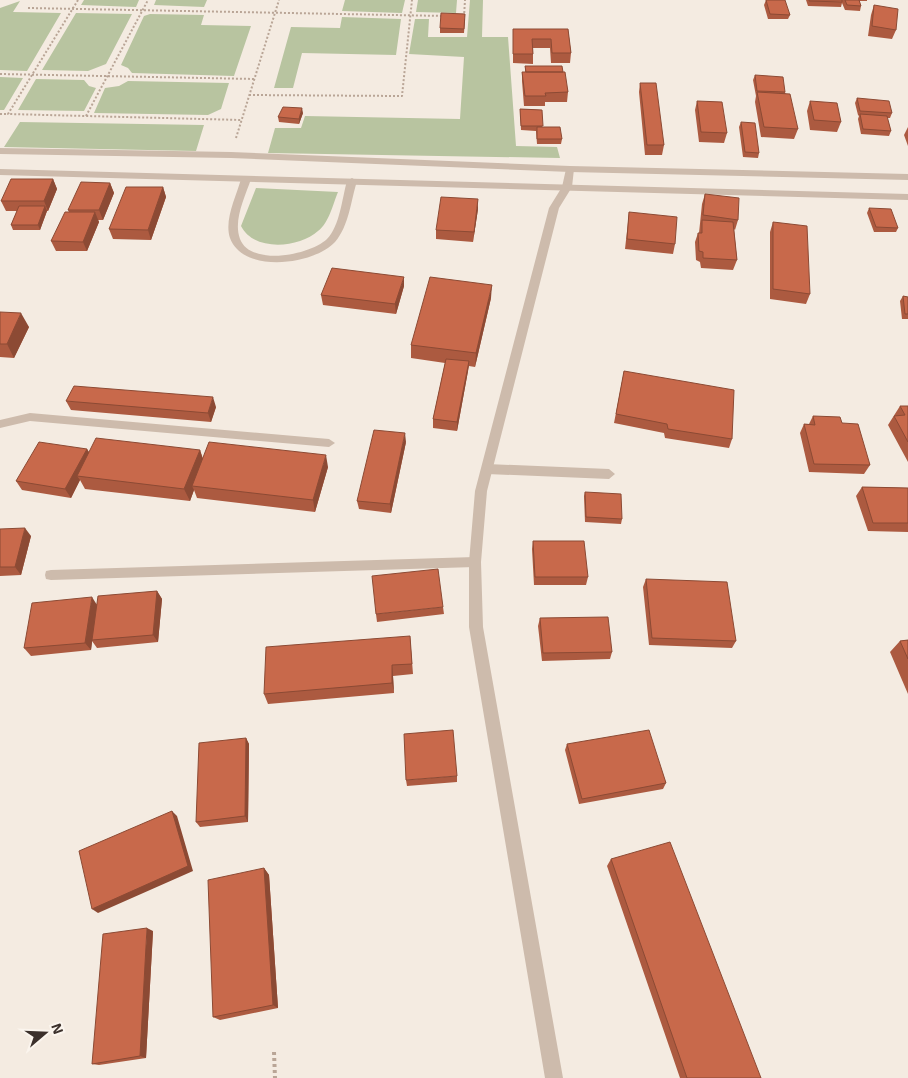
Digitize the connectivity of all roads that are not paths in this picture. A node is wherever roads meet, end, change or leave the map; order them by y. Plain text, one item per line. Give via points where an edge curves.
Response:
1 (0, 151) edge
2 (570, 168) junction
3 (0, 172) edge
4 (908, 177) edge
5 (246, 179) junction
6 (352, 181) junction
7 (567, 187) junction
8 (908, 197) edge
9 (0, 424) edge
10 (329, 443) dead end
11 (487, 469) junction
12 (609, 474) dead end
13 (475, 562) junction
14 (51, 575) dead end
15 (554, 1078) edge

1 - 2 street via 230,155
2 - 4 street
2 - 7 street
3 - 5 street
5 - 6 street
5 - 6 street via 233,226 235,241 260,259 302,254 330,241 340,225
6 - 7 street
7 - 8 street
7 - 11 street via 554,208
9 - 10 street via 30,418
11 - 12 street
11 - 13 street via 481,491
13 - 14 street
13 - 15 street via 476,627

